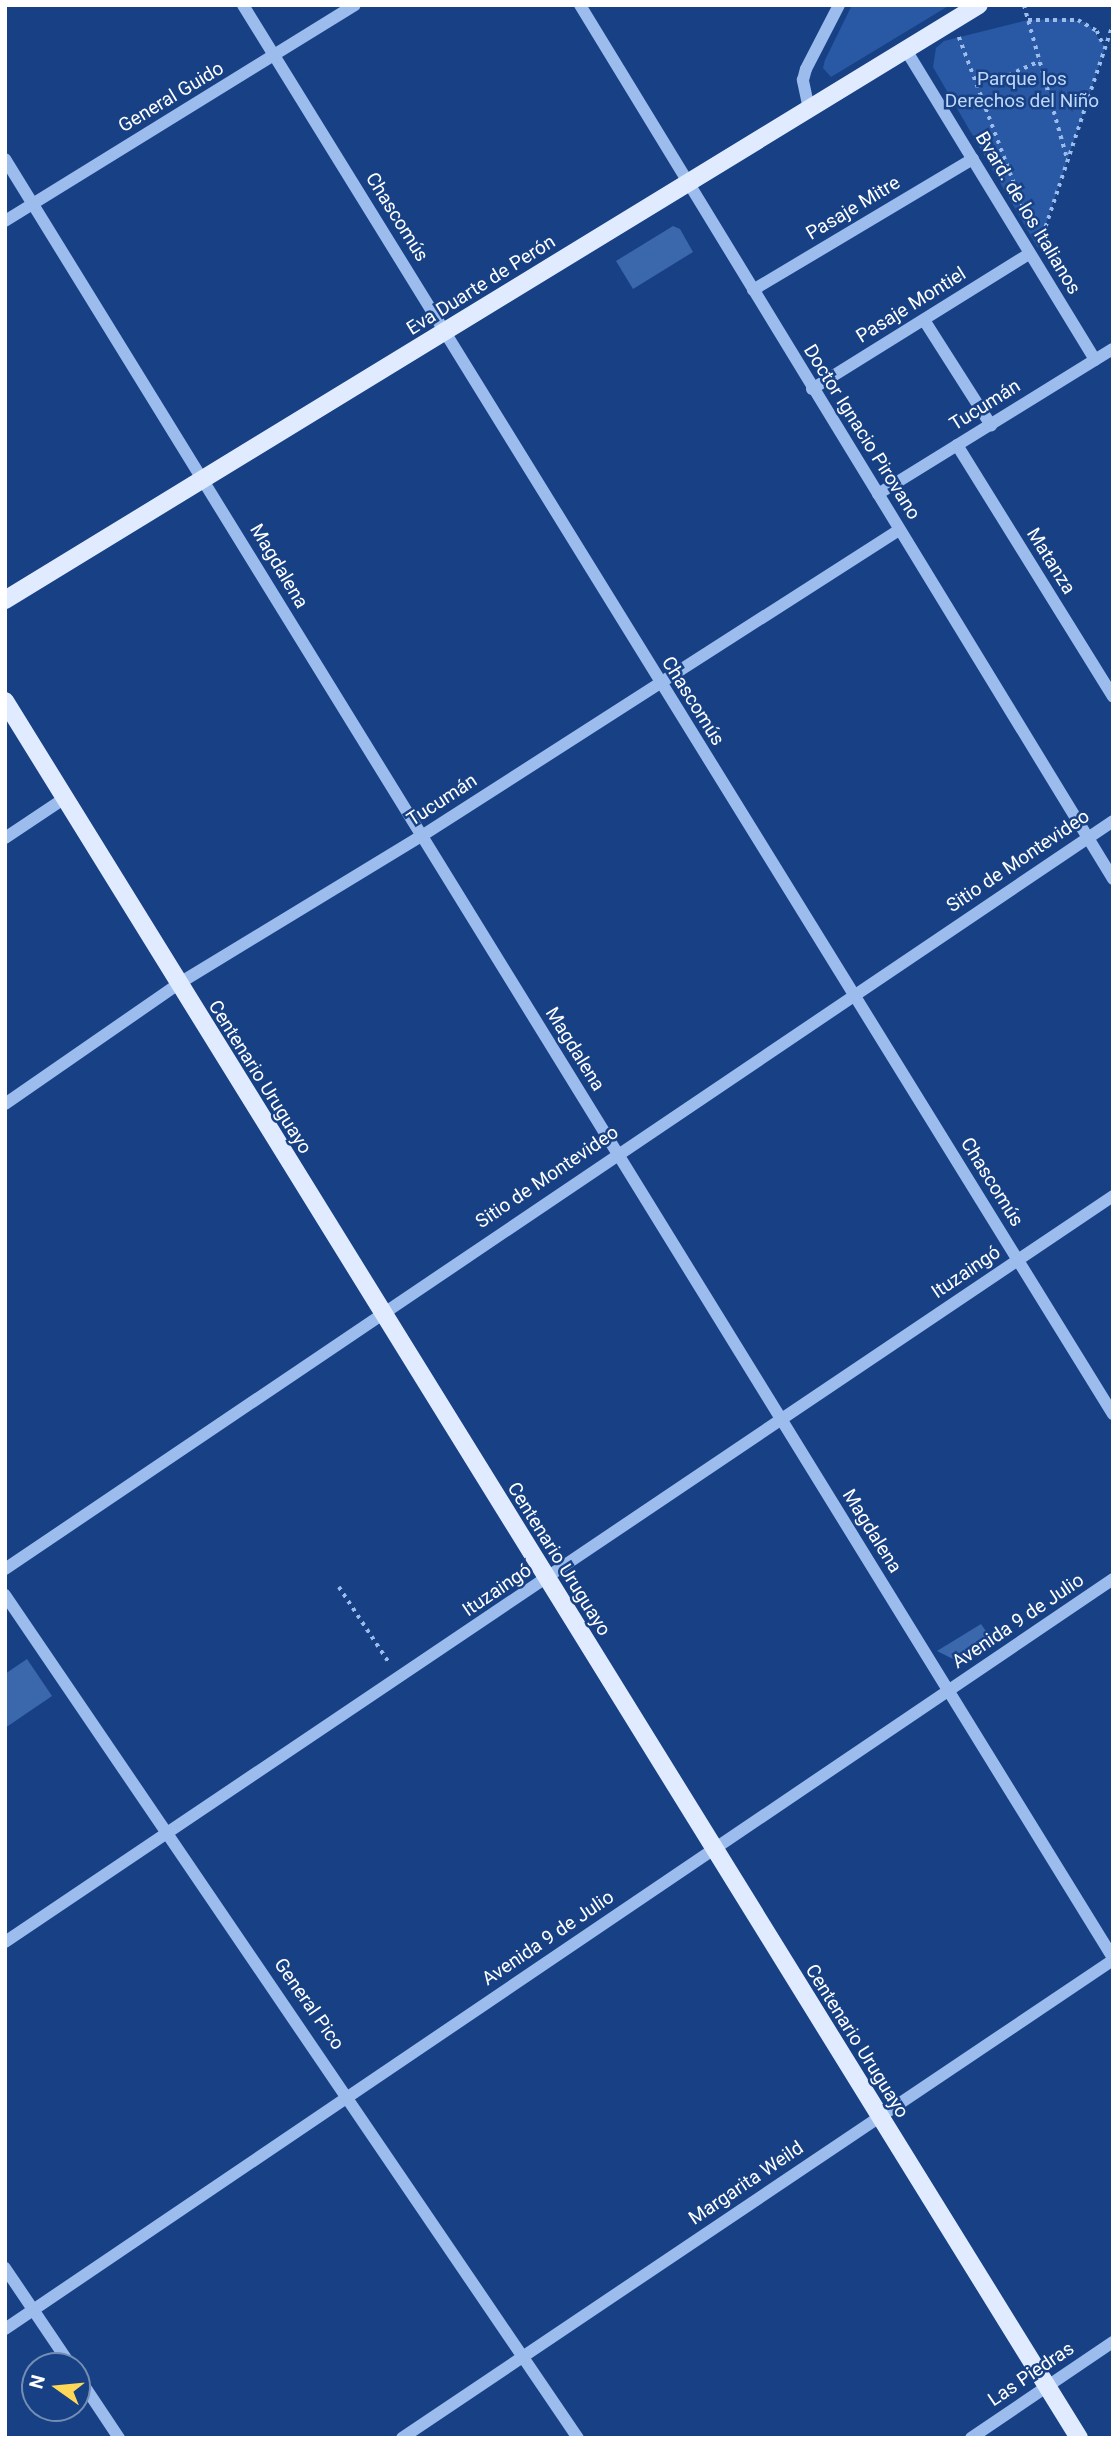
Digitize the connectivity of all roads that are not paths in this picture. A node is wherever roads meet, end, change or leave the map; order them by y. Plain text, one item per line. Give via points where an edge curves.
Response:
1 (243, 5) edge
2 (355, 5) edge
3 (580, 5) edge
4 (839, 5) edge
5 (979, 5) edge
6 (906, 50) junction
7 (275, 56) junction
8 (809, 109) junction
9 (5, 159) edge
10 (973, 159) junction
11 (685, 184) junction
12 (33, 204) junction
13 (5, 221) edge
14 (1029, 254) junction
15 (753, 290) junction
16 (924, 320) junction
17 (446, 331) junction
18 (1113, 349) edge
19 (1096, 360) junction
20 (812, 389) junction
21 (991, 425) junction
22 (957, 445) junction
23 (205, 481) junction
24 (878, 494) junction
25 (899, 530) junction
26 (5, 600) edge
27 (659, 683) junction
28 (1113, 697) edge
29 (5, 701) edge
30 (65, 798) junction
31 (1113, 821) edge
32 (420, 837) junction
33 (5, 838) edge
34 (1088, 839) junction
35 (1113, 879) edge
36 (178, 984) junction
37 (853, 994) junction
38 (5, 1104) edge
39 (617, 1152) junction
40 (1113, 1196) edge
41 (1018, 1259) junction
42 (382, 1314) junction
43 (1113, 1414) edge
44 (780, 1421) junction
45 (5, 1569) edge
46 (547, 1579) junction
47 (1113, 1579) edge
48 (5, 1595) edge
49 (950, 1690) junction
50 (168, 1833) junction
51 (715, 1849) junction
52 (5, 1942) edge
53 (1113, 1959) edge
54 (349, 2095) junction
55 (879, 2117) junction
56 (5, 2268) edge
57 (34, 2310) junction
58 (5, 2329) edge
59 (1113, 2342) edge
60 (62, 2352) edge
61 (523, 2356) junction
62 (1047, 2386) junction
63 (91, 2396) edge
64 (119, 2438) edge
65 (402, 2438) edge
66 (578, 2438) edge
67 (971, 2438) edge
68 (1079, 2438) edge

1 - 7 street, Chascomús
2 - 7 street, General Guido
3 - 11 street, Doctor Ignacio Pirovano
4 - 8 street via 806,69 803,80
5 - 6 main road, Eva Duarte de Perón
6 - 8 main road, Eva Duarte de Perón
6 - 10 street, Bvard. de los Italianos
7 - 12 street, General Guido
7 - 17 street, Chascomús
8 - 11 main road, Eva Duarte de Perón
9 - 12 street, Magdalena
10 - 14 street, Bvard. de los Italianos
10 - 15 street, Pasaje Mitre
11 - 15 street, Doctor Ignacio Pirovano
11 - 17 main road, Eva Duarte de Perón
12 - 13 street, General Guido
12 - 23 street, Magdalena
14 - 16 street, Pasaje Montiel
14 - 19 street, Bvard. de los Italianos
15 - 20 street, Doctor Ignacio Pirovano
16 - 20 street, Pasaje Montiel
16 - 21 street
17 - 23 main road, Eva Duarte de Perón
17 - 27 street, Chascomús
18 - 19 street, Tucumán
19 - 21 street, Tucumán
20 - 24 street, Doctor Ignacio Pirovano
21 - 22 street, Tucumán
22 - 24 street, Tucumán
22 - 28 street, Matanza
23 - 26 main road, Eva Duarte de Perón
23 - 32 street, Magdalena
24 - 25 street, Doctor Ignacio Pirovano
25 - 27 street, Tucumán
25 - 34 street, Doctor Ignacio Pirovano
27 - 32 street, Tucumán
27 - 37 street, Chascomús
29 - 30 main road, Centenario Uruguayo
30 - 33 street
30 - 36 main road, Centenario Uruguayo
31 - 34 street, Sitio de Montevideo
32 - 36 street, Tucumán
32 - 39 street, Magdalena
34 - 35 street, Doctor Ignacio Pirovano
34 - 37 street, Sitio de Montevideo
36 - 38 street, Tucumán
36 - 42 main road, Centenario Uruguayo
37 - 39 street, Sitio de Montevideo
37 - 41 street, Chascomús
39 - 42 street, Sitio de Montevideo
39 - 44 street, Magdalena
40 - 41 street, Ituzaingó
41 - 43 street, Chascomús
41 - 44 street, Ituzaingó
42 - 45 street, Sitio de Montevideo
42 - 46 main road, Centenario Uruguayo
44 - 46 street, Ituzaingó
44 - 49 street, Magdalena
46 - 50 street, Ituzaingó
46 - 51 main road, Centenario Uruguayo
47 - 49 street, Avenida 9 de Julio
48 - 50 street, General Pico
49 - 51 street, Avenida 9 de Julio
49 - 53 street, Magdalena
50 - 52 street, Ituzaingó
50 - 54 street, General Pico
51 - 54 street, Avenida 9 de Julio
51 - 55 main road, Centenario Uruguayo
53 - 55 street, Margarita Weild
54 - 57 street, Avenida 9 de Julio
54 - 61 street, General Pico
55 - 61 street, Margarita Weild
55 - 62 main road, Centenario Uruguayo
56 - 57 street
57 - 58 street, Avenida 9 de Julio
57 - 60 street
59 - 62 street, Las Piedras
61 - 65 street, Margarita Weild
61 - 66 street, General Pico
62 - 67 street, Las Piedras
62 - 68 main road, Centenario Uruguayo
63 - 64 street

